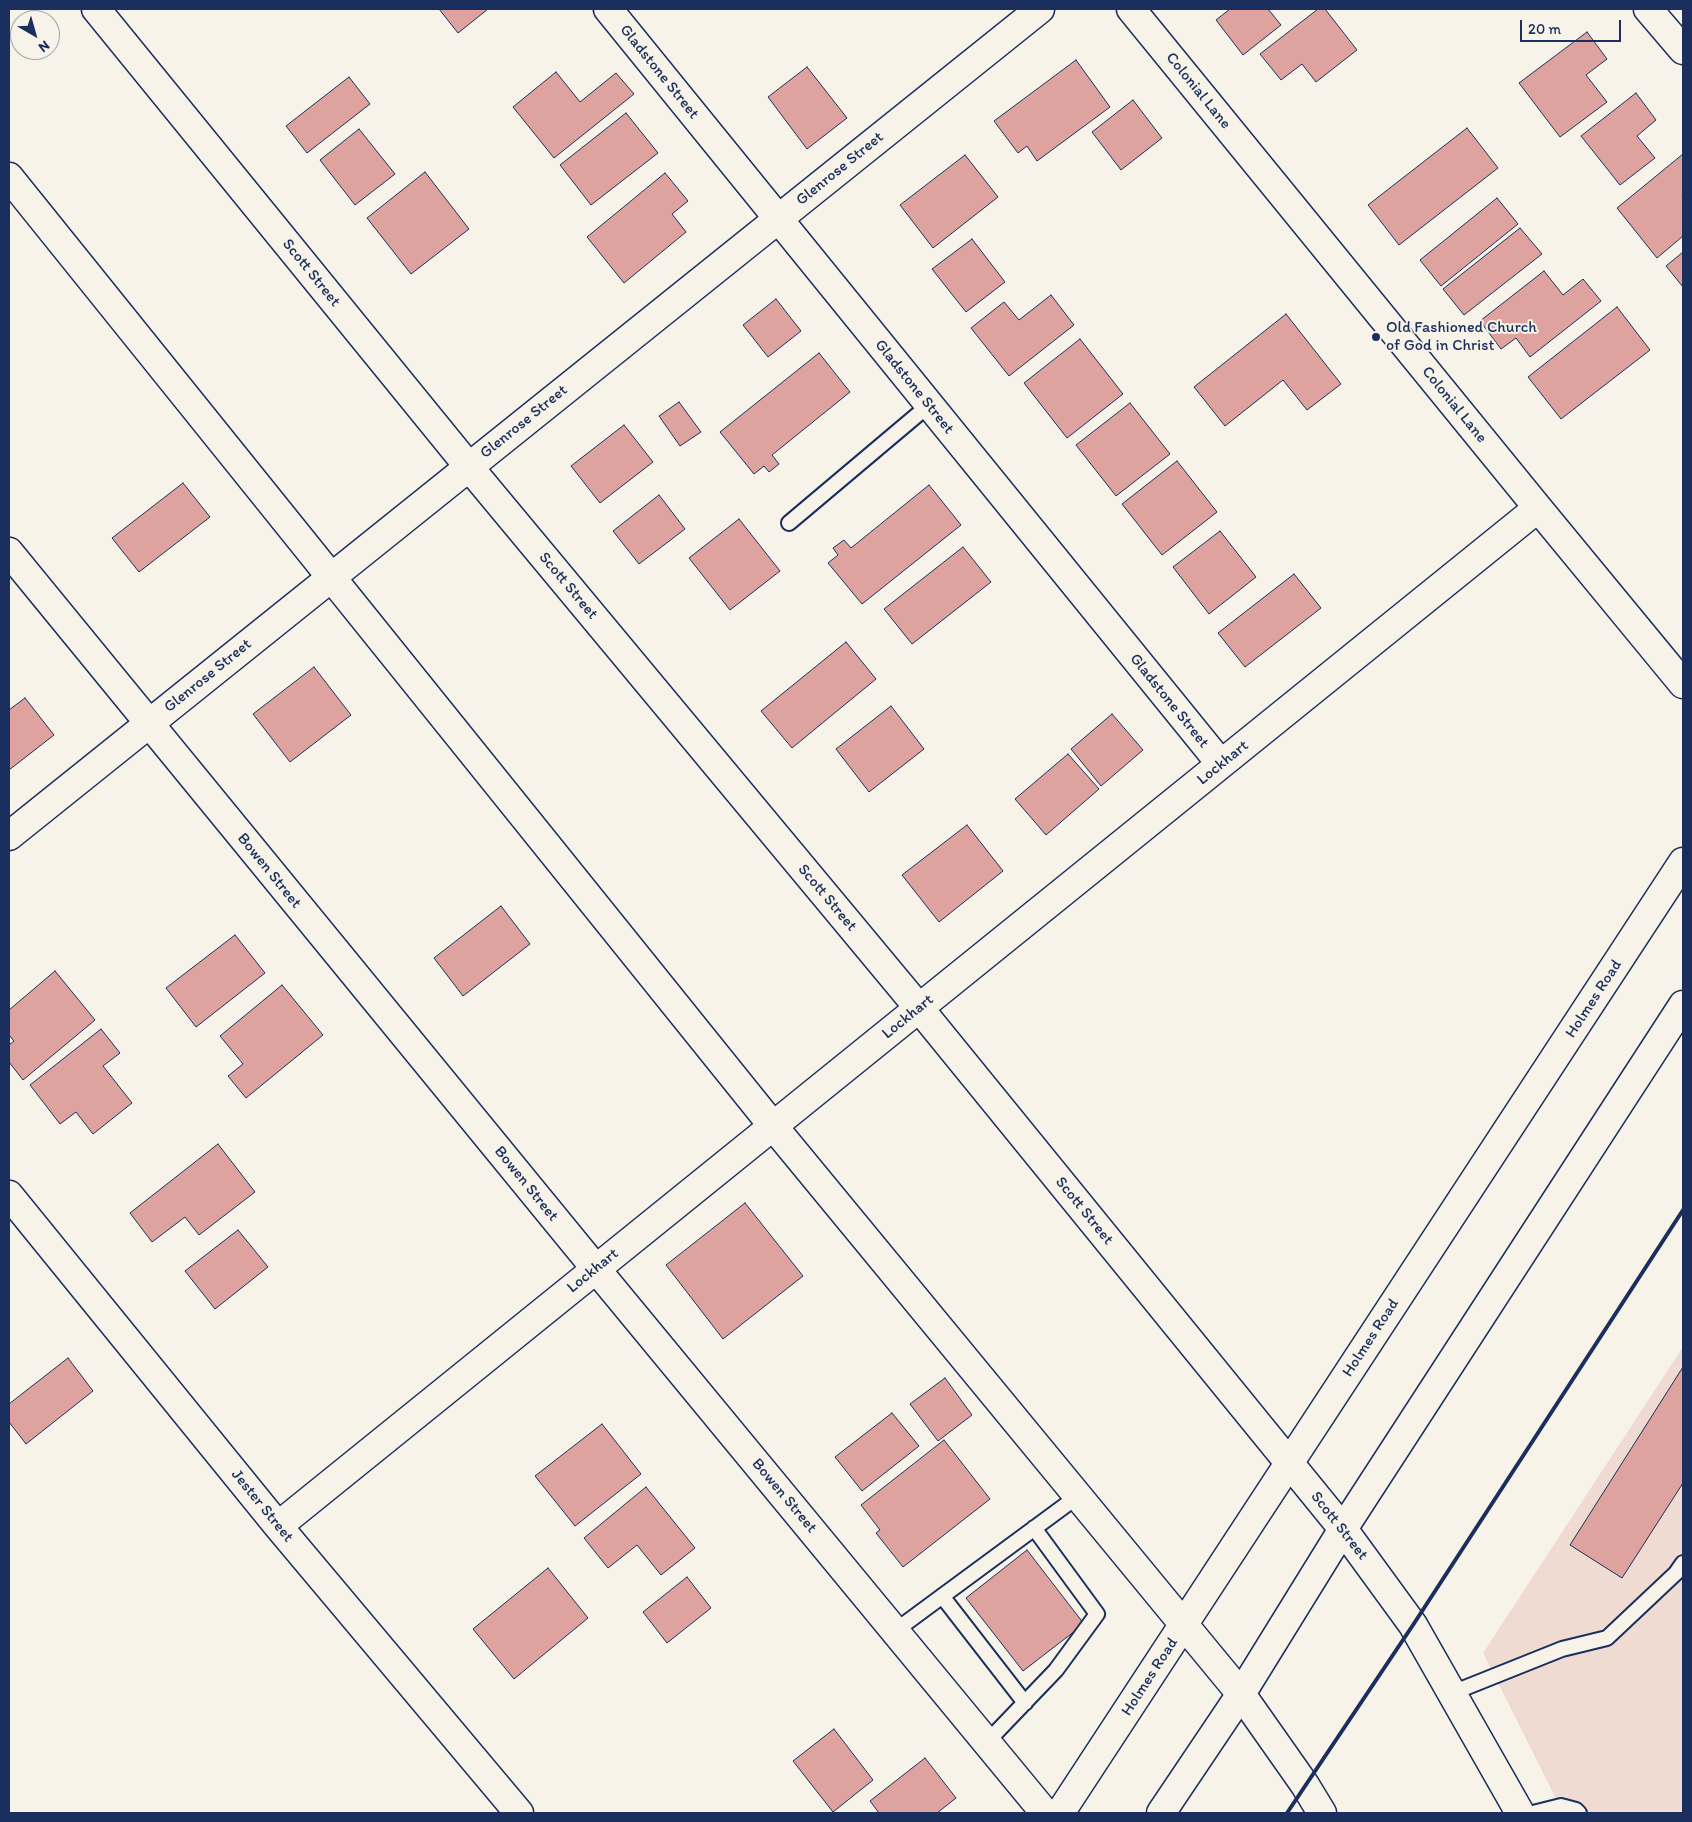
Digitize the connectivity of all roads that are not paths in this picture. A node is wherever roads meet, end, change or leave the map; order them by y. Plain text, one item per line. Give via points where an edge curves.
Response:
1 (96, 9) edge
2 (608, 9) edge
3 (1040, 9) edge
4 (1131, 9) edge
5 (1648, 9) edge
6 (1683, 50) edge
7 (9, 177) edge
8 (778, 219) junction
9 (929, 405) junction
10 (469, 467) junction
11 (1538, 508) junction
12 (789, 523) dead end
13 (9, 552) edge
14 (331, 577) junction
15 (1683, 684) edge
16 (148, 724) junction
17 (1220, 764) junction
18 (9, 836) edge
19 (1683, 862) edge
20 (1683, 1005) edge
21 (918, 1008) junction
22 (773, 1126) junction
23 (9, 1195) edge
24 (596, 1269) junction
25 (1289, 1462) junction
26 (1078, 1496) junction
27 (278, 1526) junction
28 (1034, 1528) junction
29 (1343, 1529) junction
30 (1683, 1563) edge
31 (942, 1596) junction
32 (1184, 1625) junction
33 (895, 1631) junction
34 (1452, 1693) junction
35 (1241, 1694) junction
36 (1025, 1703) junction
37 (987, 1742) junction
38 (519, 1813) edge
39 (1045, 1813) edge
40 (1060, 1813) edge
41 (1161, 1813) edge
42 (1322, 1813) edge
43 (1520, 1813) edge
44 (1533, 1813) edge
45 (1579, 1813) edge

1 - 10 street, Scott Street
2 - 8 street, Gladstone Street
3 - 8 street, Glenrose Street
4 - 11 street, Colonial Lane
5 - 6 street
7 - 14 street
8 - 9 street, Gladstone Street
8 - 10 street, Glenrose Street
9 - 12 lane
9 - 17 street, Gladstone Street
10 - 14 street, Glenrose Street
10 - 21 street, Scott Street
11 - 15 street, Colonial Lane
11 - 17 street, Lockhart
13 - 16 street, Bowen Street
14 - 16 street, Glenrose Street
14 - 22 street
16 - 18 street, Glenrose Street
16 - 24 street, Bowen Street
17 - 21 street, Lockhart
19 - 25 street, Holmes Road
20 - 29 street
21 - 22 street, Lockhart
21 - 25 street, Scott Street
22 - 24 street, Lockhart
22 - 26 street
23 - 27 street, Jester Street
24 - 27 street, Lockhart
24 - 33 street, Bowen Street
25 - 29 street, Scott Street
25 - 32 street, Holmes Road
26 - 28 lane
26 - 32 street
27 - 38 street, Jester Street
28 - 31 lane
28 - 36 lane via 1097,1614 1056,1670
29 - 34 street, Scott Street via 1413,1625
29 - 35 street
30 - 34 lane via 1607,1638 1562,1649
31 - 33 lane
31 - 36 lane
32 - 35 street
32 - 40 street, Holmes Road
33 - 37 street, Bowen Street
34 - 43 street, Scott Street
35 - 41 street
35 - 42 street
36 - 37 lane
37 - 39 street, Bowen Street
44 - 45 lane via 1561,1806

